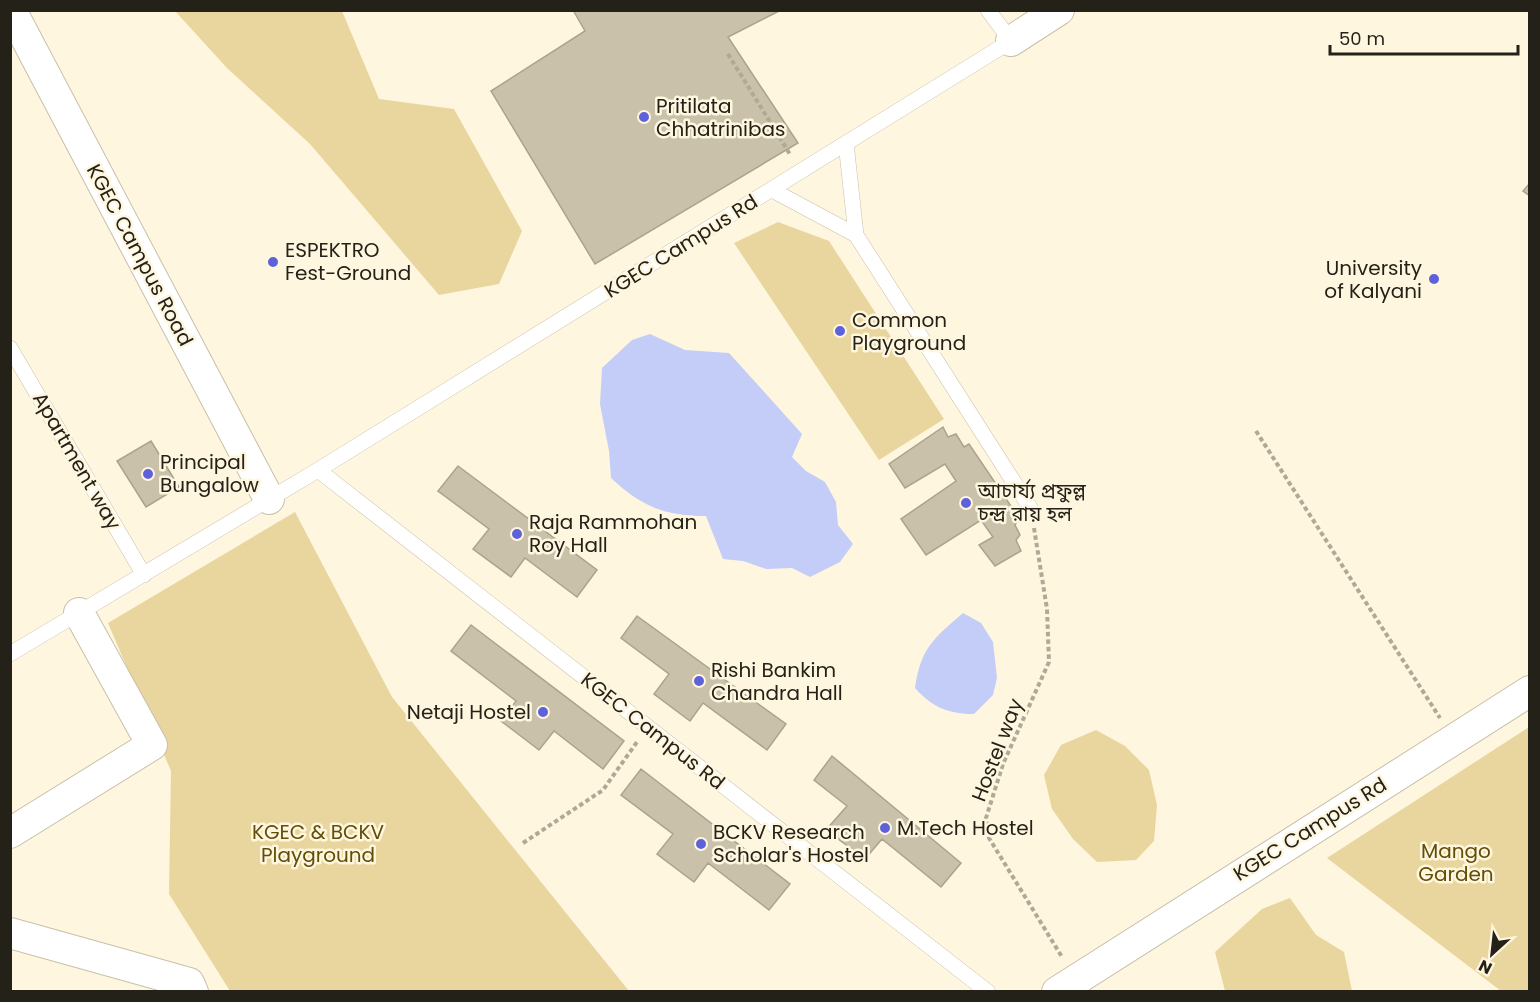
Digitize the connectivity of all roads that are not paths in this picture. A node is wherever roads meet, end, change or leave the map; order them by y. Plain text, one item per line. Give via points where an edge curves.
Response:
1 (11, 10) edge
2 (988, 10) edge
3 (1059, 10) edge
4 (1011, 41) junction
5 (846, 143) junction
6 (772, 190) junction
7 (855, 235) junction
8 (10, 348) edge
9 (318, 470) junction
10 (269, 500) junction
11 (1031, 509) road end
12 (144, 575) junction
13 (79, 613) junction
14 (10, 654) edge
15 (1530, 691) edge
16 (10, 833) edge
17 (10, 933) edge
18 (1080, 983) edge
19 (193, 992) edge
20 (988, 992) edge

1 - 10 street, KGEC Campus Road
2 - 4 lane
3 - 4 street
4 - 5 lane, KGEC Campus Rd
5 - 6 lane, KGEC Campus Rd
5 - 7 lane
6 - 7 lane
6 - 9 lane, KGEC Campus Rd
7 - 11 lane
8 - 12 lane, Apartment way
9 - 10 lane, KGEC Campus Rd
9 - 20 lane, KGEC Campus Rd
10 - 12 lane, KGEC Campus Rd
12 - 13 lane, KGEC Campus Rd
13 - 14 lane, KGEC Campus Rd
13 - 16 street via 152,745
15 - 18 street, KGEC Campus Rd
17 - 19 street via 189,983

